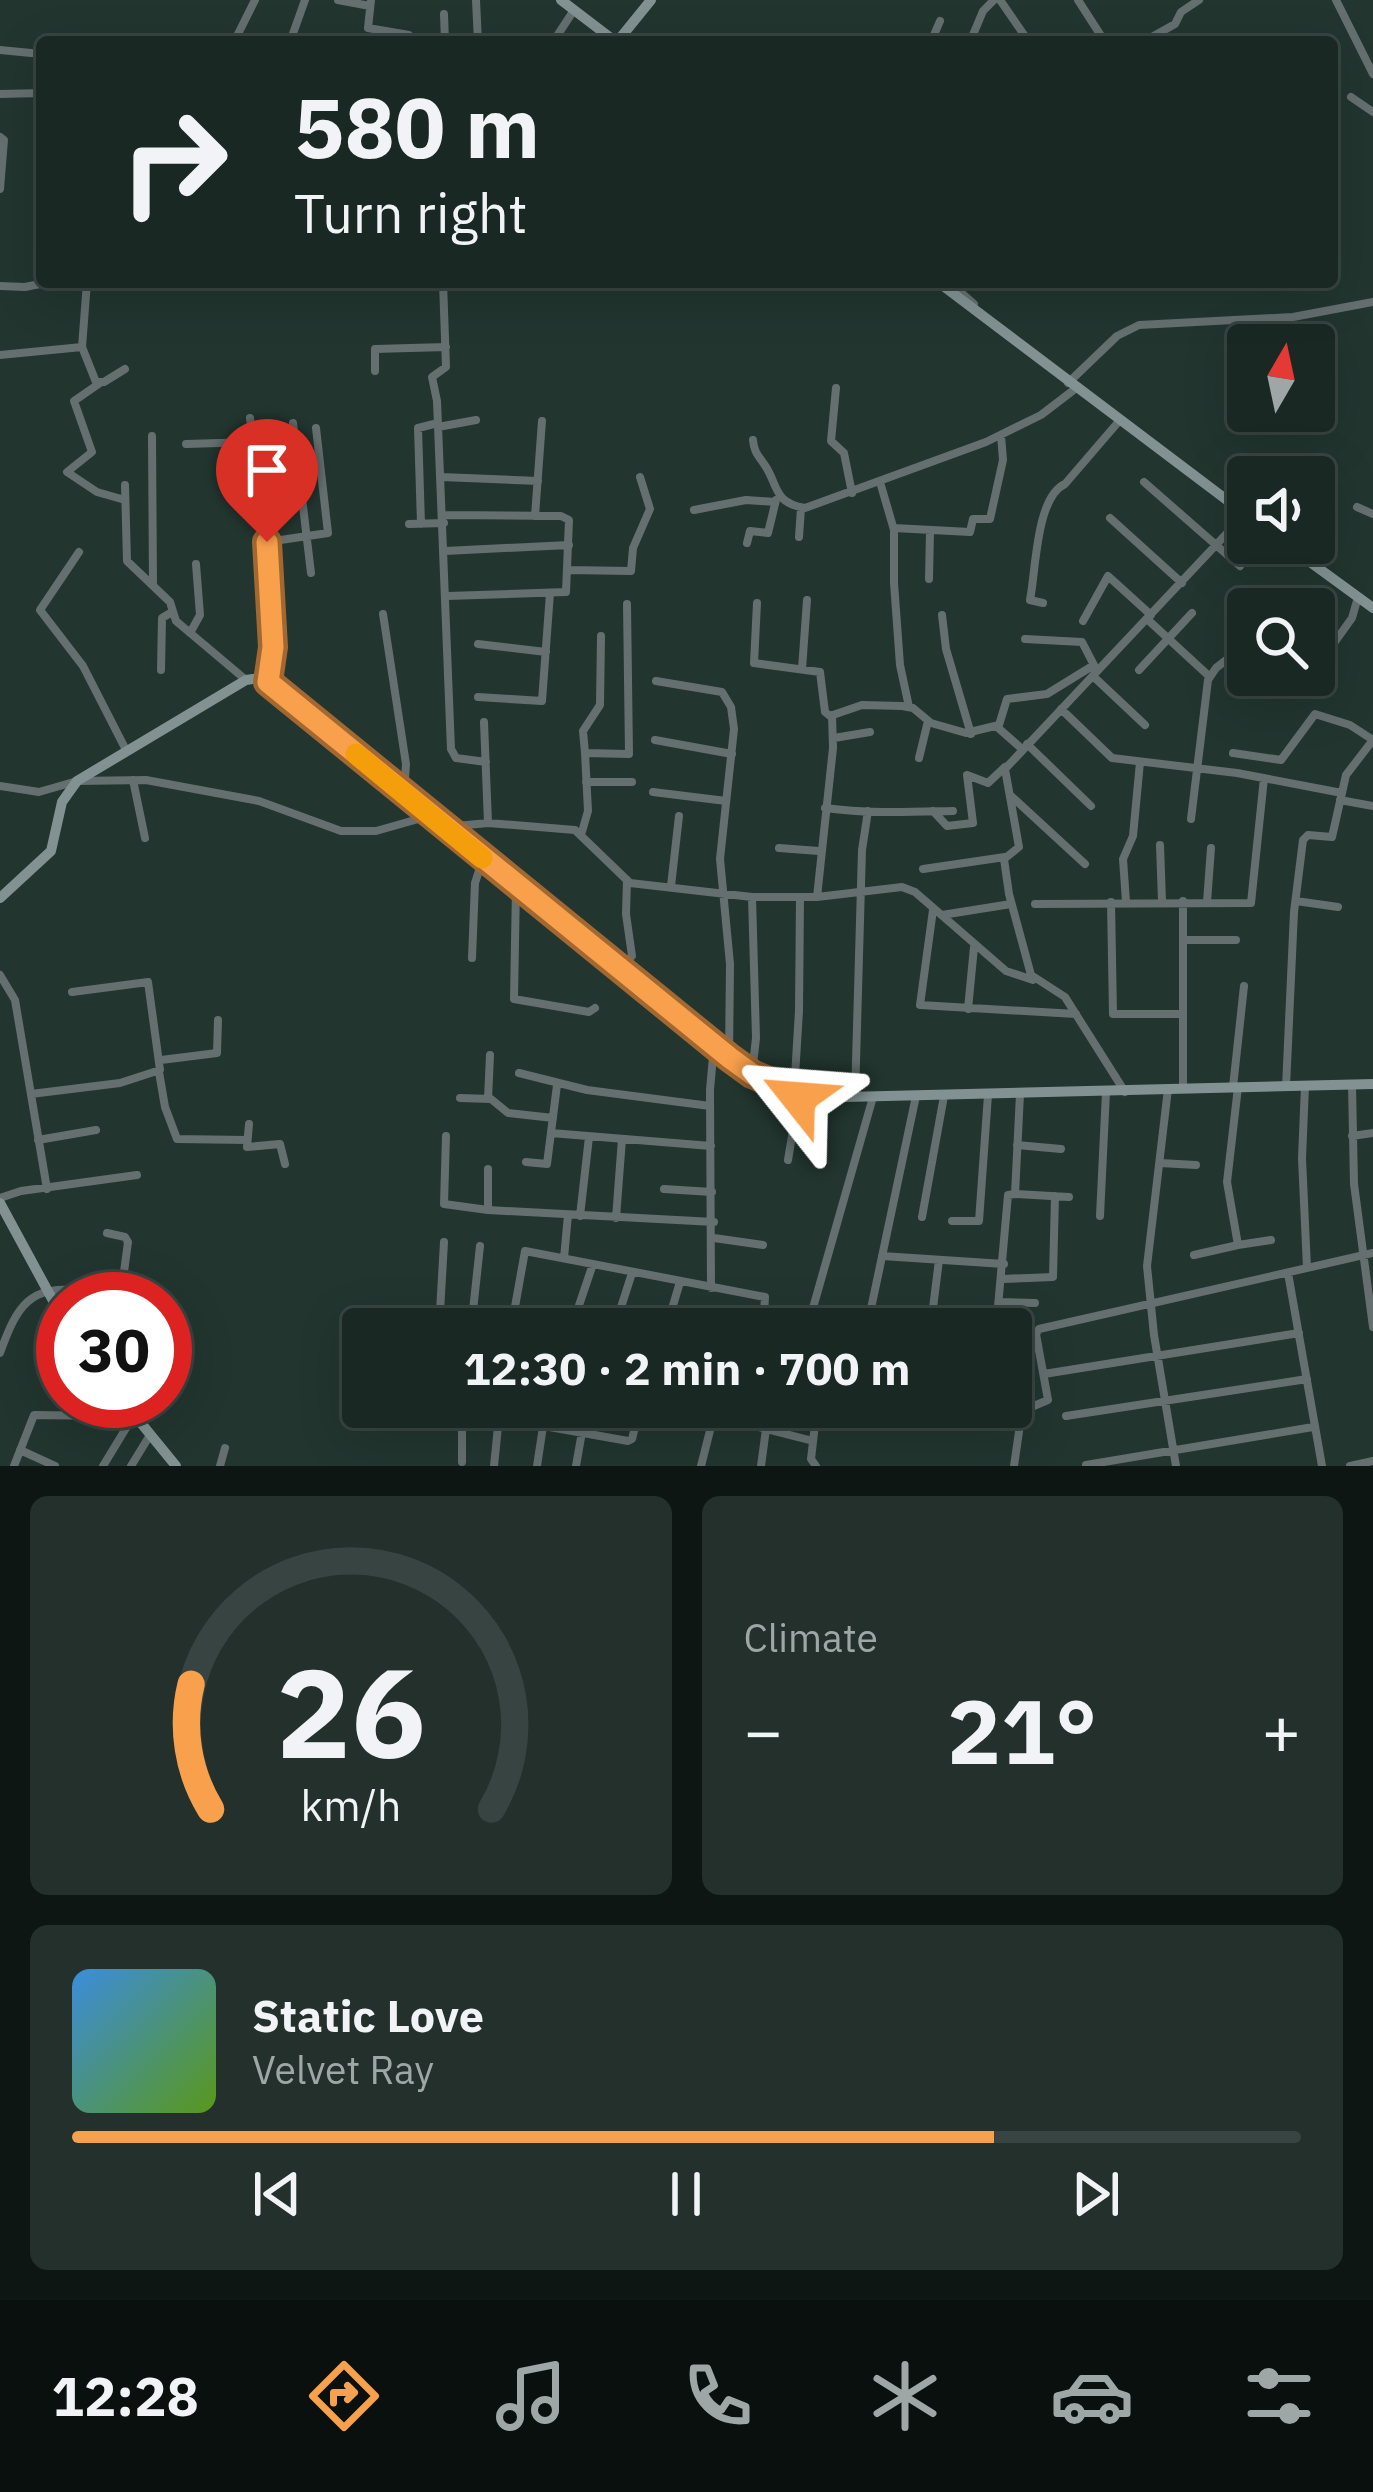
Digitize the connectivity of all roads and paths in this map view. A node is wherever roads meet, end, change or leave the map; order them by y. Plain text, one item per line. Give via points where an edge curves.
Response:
1 (255, 0) edge
2 (304, 0) edge
3 (338, 0) edge
4 (476, 0) edge
5 (561, 0) edge
6 (651, 0) edge
7 (997, 0) edge
8 (1078, 0) edge
9 (1198, 0) edge
10 (1336, 0) edge
11 (371, 3) edge
12 (574, 10) junction
13 (444, 14) dead end
14 (940, 21) dead end
15 (238, 36) edge
16 (292, 36) edge
17 (409, 36) edge
18 (445, 36) edge
19 (478, 36) edge
20 (557, 36) edge
21 (608, 36) edge
22 (621, 36) edge
23 (934, 36) edge
24 (973, 36) edge
25 (1024, 36) edge
26 (1101, 36) edge
27 (1154, 36) edge
28 (0, 50) edge
29 (31, 53) dead end
30 (1373, 74) edge
31 (36, 93) edge
32 (0, 94) edge
33 (1351, 97) dead end
34 (1373, 112) edge
35 (0, 136) edge
36 (0, 190) edge
37 (36, 285) edge
38 (0, 286) edge
39 (87, 288) edge
40 (442, 288) edge
41 (946, 288) edge
42 (956, 288) edge
43 (1373, 302) edge
44 (991, 323) junction
45 (82, 347) junction
46 (446, 347) junction
47 (0, 356) edge
48 (125, 369) dead end
49 (376, 370) dead end
50 (100, 383) junction
51 (1072, 386) junction
52 (836, 388) dead end
53 (250, 418) dead end
54 (476, 420) dead end
55 (1120, 420) junction
56 (542, 421) dead end
57 (293, 423) dead end
58 (438, 425) junction
59 (316, 428) dead end
60 (1001, 435) junction
61 (152, 436) dead end
62 (753, 440) dead end
63 (253, 442) junction
64 (186, 444) dead end
65 (441, 477) junction
66 (640, 477) dead end
67 (538, 482) junction
68 (880, 482) junction
69 (1144, 482) dead end
70 (125, 484) dead end
71 (852, 493) junction
72 (777, 498) junction
73 (1227, 499) edge
74 (125, 500) junction
75 (1357, 507) dead end
76 (801, 508) junction
77 (694, 510) dead end
78 (1373, 514) edge
79 (535, 516) junction
80 (1110, 518) dead end
81 (443, 519) junction
82 (409, 524) dead end
83 (421, 524) junction
84 (894, 528) junction
85 (930, 531) junction
86 (1227, 532) edge
87 (799, 537) dead end
88 (308, 538) junction
89 (267, 542) junction
90 (747, 543) dead end
91 (1211, 543) junction
92 (569, 545) junction
93 (446, 551) junction
94 (79, 552) dead end
95 (196, 564) dead end
96 (1313, 564) edge
97 (1240, 566) dead end
98 (568, 570) junction
99 (311, 573) dead end
100 (929, 579) dead end
101 (1179, 580) junction
102 (153, 585) junction
103 (550, 593) junction
104 (447, 596) junction
105 (1358, 597) junction
106 (807, 600) dead end
107 (757, 603) dead end
108 (1043, 603) dead end
109 (627, 604) dead end
110 (1372, 604) edge
111 (173, 612) junction
112 (1192, 613) dead end
113 (383, 614) dead end
114 (942, 615) dead end
115 (1149, 617) junction
116 (1083, 621) dead end
117 (190, 633) junction
118 (601, 637) dead end
119 (1168, 638) junction
120 (1024, 639) dead end
121 (1335, 641) edge
122 (478, 644) dead end
123 (546, 652) junction
124 (1227, 662) edge
125 (802, 669) junction
126 (161, 670) dead end
127 (1096, 670) junction
128 (1139, 670) dead end
129 (1210, 677) junction
130 (245, 680) junction
131 (656, 681) dead end
132 (268, 682) junction
133 (478, 697) dead end
134 (909, 706) junction
135 (1061, 710) junction
136 (832, 716) junction
137 (928, 721) junction
138 (484, 722) dead end
139 (1144, 725) dead end
140 (995, 726) junction
141 (870, 732) dead end
142 (971, 734) junction
143 (834, 738) junction
144 (655, 740) dead end
145 (1024, 747) junction
146 (126, 750) junction
147 (585, 753) junction
148 (1233, 753) dead end
149 (732, 754) junction
150 (919, 758) dead end
151 (486, 762) junction
152 (1140, 762) junction
153 (1006, 766) junction
154 (1196, 769) junction
155 (1264, 778) junction
156 (133, 780) junction
157 (77, 781) junction
158 (586, 782) junction
159 (632, 782) dead end
160 (0, 786) edge
161 (398, 790) junction
162 (653, 792) dead end
163 (1009, 794) junction
164 (1341, 796) junction
165 (726, 801) junction
166 (1091, 806) dead end
167 (1373, 806) edge
168 (825, 808) junction
169 (933, 811) junction
170 (953, 811) dead end
171 (868, 812) junction
172 (431, 816) junction
173 (679, 816) dead end
174 (1191, 819) dead end
175 (488, 823) junction
176 (445, 827) junction
177 (581, 835) junction
178 (146, 838) dead end
179 (1160, 844) dead end
180 (779, 848) dead end
181 (1211, 848) dead end
182 (820, 851) junction
183 (1005, 856) junction
184 (483, 858) junction
185 (1085, 864) dead end
186 (923, 869) dead end
187 (627, 878) junction
188 (517, 885) junction
189 (671, 886) junction
190 (864, 891) junction
191 (722, 894) junction
192 (752, 897) junction
193 (817, 897) junction
194 (0, 898) edge
195 (800, 898) junction
196 (1162, 901) junction
197 (1183, 901) junction
198 (1111, 902) junction
199 (1126, 902) junction
200 (1207, 902) junction
201 (1296, 902) junction
202 (1011, 904) junction
203 (1035, 904) dead end
204 (1338, 907) dead end
205 (937, 912) junction
206 (1184, 940) junction
207 (1235, 940) dead end
208 (974, 945) junction
209 (472, 958) dead end
210 (620, 970) junction
211 (0, 975) edge
212 (1035, 980) junction
213 (1244, 986) dead end
214 (72, 992) dead end
215 (595, 1009) dead end
216 (968, 1009) junction
217 (1076, 1014) junction
218 (1183, 1014) junction
219 (218, 1021) dead end
220 (714, 1049) junction
221 (490, 1055) dead end
222 (730, 1058) junction
223 (161, 1060) junction
224 (159, 1072) junction
225 (519, 1073) dead end
226 (752, 1074) junction
227 (1373, 1084) edge
228 (556, 1085) junction
229 (1286, 1087) junction
230 (1184, 1088) junction
231 (1352, 1088) junction
232 (1236, 1091) junction
233 (1125, 1092) junction
234 (1304, 1092) junction
235 (31, 1094) junction
236 (1168, 1094) junction
237 (797, 1097) junction
238 (855, 1097) junction
239 (1106, 1097) junction
240 (460, 1098) dead end
241 (1020, 1098) junction
242 (488, 1099) junction
243 (943, 1099) junction
244 (987, 1099) junction
245 (872, 1100) junction
246 (915, 1100) junction
247 (710, 1106) junction
248 (553, 1118) junction
249 (249, 1124) dead end
250 (96, 1130) dead end
251 (551, 1132) junction
252 (1373, 1133) edge
253 (446, 1136) dead end
254 (590, 1136) junction
255 (1352, 1136) junction
256 (622, 1139) junction
257 (38, 1140) junction
258 (247, 1140) junction
259 (1017, 1145) junction
260 (711, 1146) junction
261 (1061, 1149) dead end
262 (788, 1160) dead end
263 (526, 1162) dead end
264 (1160, 1163) junction
265 (285, 1164) dead end
266 (1196, 1165) dead end
267 (488, 1169) dead end
268 (137, 1175) dead end
269 (47, 1189) junction
270 (664, 1189) dead end
271 (712, 1192) junction
272 (1015, 1194) junction
273 (1055, 1196) junction
274 (1069, 1197) dead end
275 (0, 1201) edge
276 (488, 1210) junction
277 (568, 1215) junction
278 (580, 1216) junction
279 (922, 1216) dead end
280 (1100, 1216) dead end
281 (616, 1218) junction
282 (952, 1221) dead end
283 (713, 1222) junction
284 (107, 1233) dead end
285 (714, 1238) junction
286 (1271, 1240) dead end
287 (443, 1242) dead end
288 (763, 1245) dead end
289 (1238, 1245) junction
290 (480, 1246) dead end
291 (1373, 1253) edge
292 (1194, 1255) dead end
293 (883, 1256) junction
294 (1361, 1256) junction
295 (564, 1258) junction
296 (939, 1260) junction
297 (592, 1264) junction
298 (1004, 1264) junction
299 (1307, 1268) junction
300 (123, 1272) edge
301 (632, 1273) junction
302 (1288, 1273) junction
303 (36, 1275) edge
304 (1002, 1279) junction
305 (680, 1282) junction
306 (711, 1288) junction
307 (36, 1297) edge
308 (1000, 1302) junction
309 (1035, 1303) dead end
310 (1150, 1303) junction
311 (440, 1308) edge
312 (473, 1308) edge
313 (514, 1308) edge
314 (578, 1308) edge
315 (621, 1308) edge
316 (673, 1308) edge
317 (766, 1308) edge
318 (813, 1308) edge
319 (871, 1308) edge
320 (933, 1308) dead end
321 (999, 1308) edge
322 (1373, 1327) edge
323 (1299, 1333) junction
324 (0, 1353) edge
325 (1158, 1357) junction
326 (1044, 1374) junction
327 (1307, 1379) junction
328 (1166, 1400) junction
329 (36, 1416) edge
330 (1066, 1416) dead end
331 (1313, 1427) junction
332 (119, 1428) edge
333 (138, 1428) edge
334 (462, 1428) edge
335 (498, 1428) edge
336 (544, 1428) edge
337 (557, 1428) edge
338 (634, 1428) edge
339 (710, 1428) edge
340 (760, 1428) edge
341 (815, 1428) edge
342 (766, 1430) junction
343 (582, 1432) junction
344 (147, 1439) junction
345 (813, 1442) junction
346 (225, 1448) dead end
347 (20, 1450) junction
348 (1174, 1451) junction
349 (1373, 1461) edge
350 (462, 1462) dead end
351 (1086, 1465) edge
352 (14, 1466) edge
353 (55, 1466) edge
354 (103, 1466) edge
355 (131, 1466) edge
356 (176, 1466) edge
357 (220, 1466) edge
358 (494, 1466) edge
359 (537, 1466) edge
360 (576, 1466) edge
361 (701, 1466) edge
362 (761, 1466) edge
363 (816, 1466) edge
364 (1014, 1466) edge
365 (1176, 1466) edge
366 (1322, 1466) edge
367 (1350, 1466) edge

1 - 15 street
2 - 16 street
3 - 11 street
4 - 19 street
5 - 12 street
6 - 22 street
7 - 24 street
7 - 25 street
8 - 26 street
9 - 27 street
10 - 30 street
11 - 17 street via 368,28
12 - 20 street
12 - 21 street
13 - 18 street
14 - 23 street
28 - 29 street
31 - 32 street
33 - 34 street
35 - 36 street
37 - 38 street
39 - 45 street
40 - 46 street
41 - 44 street
42 - 44 street
43 - 51 street via 1293,317 1139,325 1118,336
44 - 51 street
45 - 47 street
45 - 50 street
46 - 49 street via 375,349
46 - 58 street via 446,367 432,377
48 - 50 street
50 - 74 street via 74,400 92,452 67,470
51 - 55 street
51 - 60 street via 1041,416
52 - 71 street via 830,440 844,453
53 - 63 street
54 - 58 street
55 - 73 street
55 - 108 street via 1056,488 1042,518 1030,602
56 - 67 street
57 - 88 street
58 - 65 street
58 - 83 street via 418,428
59 - 88 street via 328,532
60 - 68 street
60 - 85 street via 992,517 973,519 970,532
61 - 102 street
62 - 72 street
63 - 64 street
63 - 89 street
65 - 67 street
65 - 81 street
66 - 98 street via 650,509 631,571
67 - 79 street
68 - 71 street
68 - 84 street
69 - 91 street
70 - 74 street
71 - 76 street
72 - 76 street
72 - 77 street
72 - 90 street via 768,533 750,531
74 - 102 street via 127,561
75 - 78 street
76 - 87 street
79 - 81 street
79 - 92 street via 568,518
80 - 101 street
81 - 83 street
81 - 93 street
82 - 83 street
84 - 85 street
84 - 134 street
85 - 100 street
86 - 91 street
88 - 89 street
88 - 99 street
89 - 132 street
91 - 97 street
91 - 101 street
92 - 93 street
92 - 98 street
93 - 104 street
94 - 146 street via 40,610 83,665
95 - 117 street via 200,619
96 - 105 street
98 - 103 street via 568,590
101 - 115 street
102 - 111 street
103 - 104 street
103 - 123 street
104 - 151 street via 452,755
105 - 110 street
105 - 121 street
106 - 125 street
107 - 125 street via 754,663
109 - 147 street via 629,754
111 - 117 street
111 - 126 street via 162,617
112 - 119 street
113 - 161 street via 406,764
114 - 142 street
115 - 116 street via 1107,577
115 - 119 street
115 - 127 street
117 - 130 street
118 - 147 street via 600,701 583,731
119 - 128 street
119 - 129 street
120 - 127 street via 1082,642
122 - 123 street
123 - 133 street via 541,702
124 - 129 street
125 - 136 street via 821,674
127 - 135 street
127 - 139 street
127 - 140 street via 1047,694 1007,699
129 - 154 street
130 - 132 street
130 - 146 street
131 - 149 street via 722,692 734,722
132 - 161 street
134 - 136 street via 862,705
134 - 137 street
135 - 145 street
135 - 152 street via 1109,756
136 - 143 street
137 - 142 street
137 - 150 street
138 - 151 street
140 - 142 street
140 - 145 street
141 - 143 street
143 - 168 street
144 - 149 street
145 - 153 street
145 - 166 street
146 - 157 street
147 - 158 street
148 - 164 street via 1281,760 1314,715 1342,722 1373,740
149 - 165 street
151 - 175 street
152 - 154 street
152 - 199 street via 1123,859
153 - 163 street
153 - 169 street via 989,782 965,778 973,823 947,826
154 - 155 street
154 - 174 street
155 - 164 street
155 - 200 street via 1252,902
156 - 157 street
156 - 172 street via 259,801 336,830 376,832
156 - 178 street
157 - 160 street via 39,792
157 - 194 street via 62,802 51,851
158 - 159 street
158 - 177 street
161 - 172 street
162 - 165 street
163 - 183 street via 1019,847
163 - 185 street
164 - 167 street
164 - 201 street via 1332,837 1304,838
165 - 191 street
168 - 171 street
168 - 182 street
169 - 170 street
169 - 171 street
171 - 190 street
172 - 176 street
173 - 189 street
175 - 176 street
175 - 177 street
176 - 184 street
177 - 187 street
179 - 196 street
180 - 182 street
181 - 200 street
182 - 193 street
183 - 186 street
183 - 202 street
184 - 188 street
184 - 209 street
187 - 189 street via 635,886
187 - 210 street via 632,956
188 - 210 street
188 - 215 street via 514,999
189 - 191 street
190 - 193 street
190 - 205 street via 909,888
190 - 238 street
191 - 192 street
191 - 222 street
192 - 195 street
192 - 226 street
193 - 195 street
195 - 237 street
196 - 197 street
196 - 199 street
197 - 200 street
197 - 206 street
198 - 199 street
198 - 203 street
198 - 218 street via 1113,1014
201 - 204 street
201 - 229 street
202 - 205 street
202 - 212 street
205 - 208 street
205 - 216 street via 919,1004
206 - 207 street
206 - 218 street
208 - 212 street via 1012,975
208 - 216 street
210 - 220 street
211 - 235 street via 15,1000
212 - 217 street via 1062,994
213 - 232 street
214 - 223 street via 148,982
216 - 217 street
217 - 233 street
218 - 230 street
219 - 223 street via 217,1053
220 - 222 street
220 - 247 street
221 - 242 street
222 - 226 street
223 - 224 street
224 - 235 street
224 - 258 street via 177,1139
225 - 228 street
226 - 237 street
227 - 231 street
228 - 247 street
228 - 248 street
229 - 232 street
229 - 234 street
230 - 232 street
230 - 236 street
231 - 234 street
231 - 255 street
232 - 289 street via 1227,1190
233 - 236 street
233 - 239 street
234 - 299 street
235 - 257 street
236 - 264 street
237 - 238 street
237 - 262 street
238 - 245 street
239 - 241 street
239 - 280 street
240 - 242 street
241 - 244 street
241 - 259 street
242 - 248 street via 508,1113
243 - 244 street
243 - 246 street
243 - 279 street
244 - 282 street via 979,1221
245 - 246 street
245 - 318 street
246 - 293 street
247 - 260 street
248 - 251 street
249 - 258 street
250 - 257 street
251 - 254 street
251 - 263 street via 547,1164
252 - 255 street
253 - 276 street via 442,1202
254 - 256 street
254 - 278 street
255 - 294 street
256 - 260 street
256 - 281 street
257 - 269 street
258 - 265 street via 249,1147 280,1144
259 - 261 street
259 - 272 street
260 - 271 street
264 - 266 street
264 - 310 street
267 - 276 street
268 - 269 street
269 - 275 street
270 - 271 street
271 - 283 street
272 - 273 street
272 - 298 street via 1008,1194
273 - 274 street
273 - 304 street via 1053,1276
275 - 303 street
276 - 277 street
277 - 278 street
277 - 295 street
278 - 281 street
281 - 283 street
283 - 285 street
284 - 300 street via 128,1242
285 - 288 street
285 - 306 street
286 - 289 street
287 - 311 street
289 - 292 street
290 - 312 street
291 - 294 street
293 - 296 street
293 - 319 street
294 - 299 street
294 - 322 street
295 - 297 street
295 - 313 street via 524,1251
296 - 298 street
296 - 320 street
297 - 301 street
297 - 314 street
298 - 304 street
299 - 302 street
301 - 305 street
301 - 315 street
302 - 310 street
302 - 323 street
304 - 308 street
305 - 306 street
305 - 316 street
306 - 317 street via 767,1299
307 - 324 street via 17,1311
308 - 309 street
308 - 321 street
310 - 325 street
310 - 326 street via 1037,1330
323 - 325 street
323 - 327 street
325 - 326 street
325 - 328 street
326 - 364 street via 1048,1400 1023,1409
327 - 328 street
327 - 331 street
328 - 330 street
328 - 348 street
329 - 347 street
331 - 348 street
331 - 366 street
332 - 354 street
333 - 344 street
334 - 350 street
335 - 358 street
336 - 359 street
337 - 343 street
338 - 343 street via 630,1440
339 - 361 street
340 - 342 street
341 - 345 street
342 - 345 street
342 - 362 street
343 - 360 street
344 - 355 street
344 - 356 street
345 - 363 street
346 - 357 street
347 - 352 street
347 - 353 street
348 - 351 street
348 - 365 street
349 - 367 street

